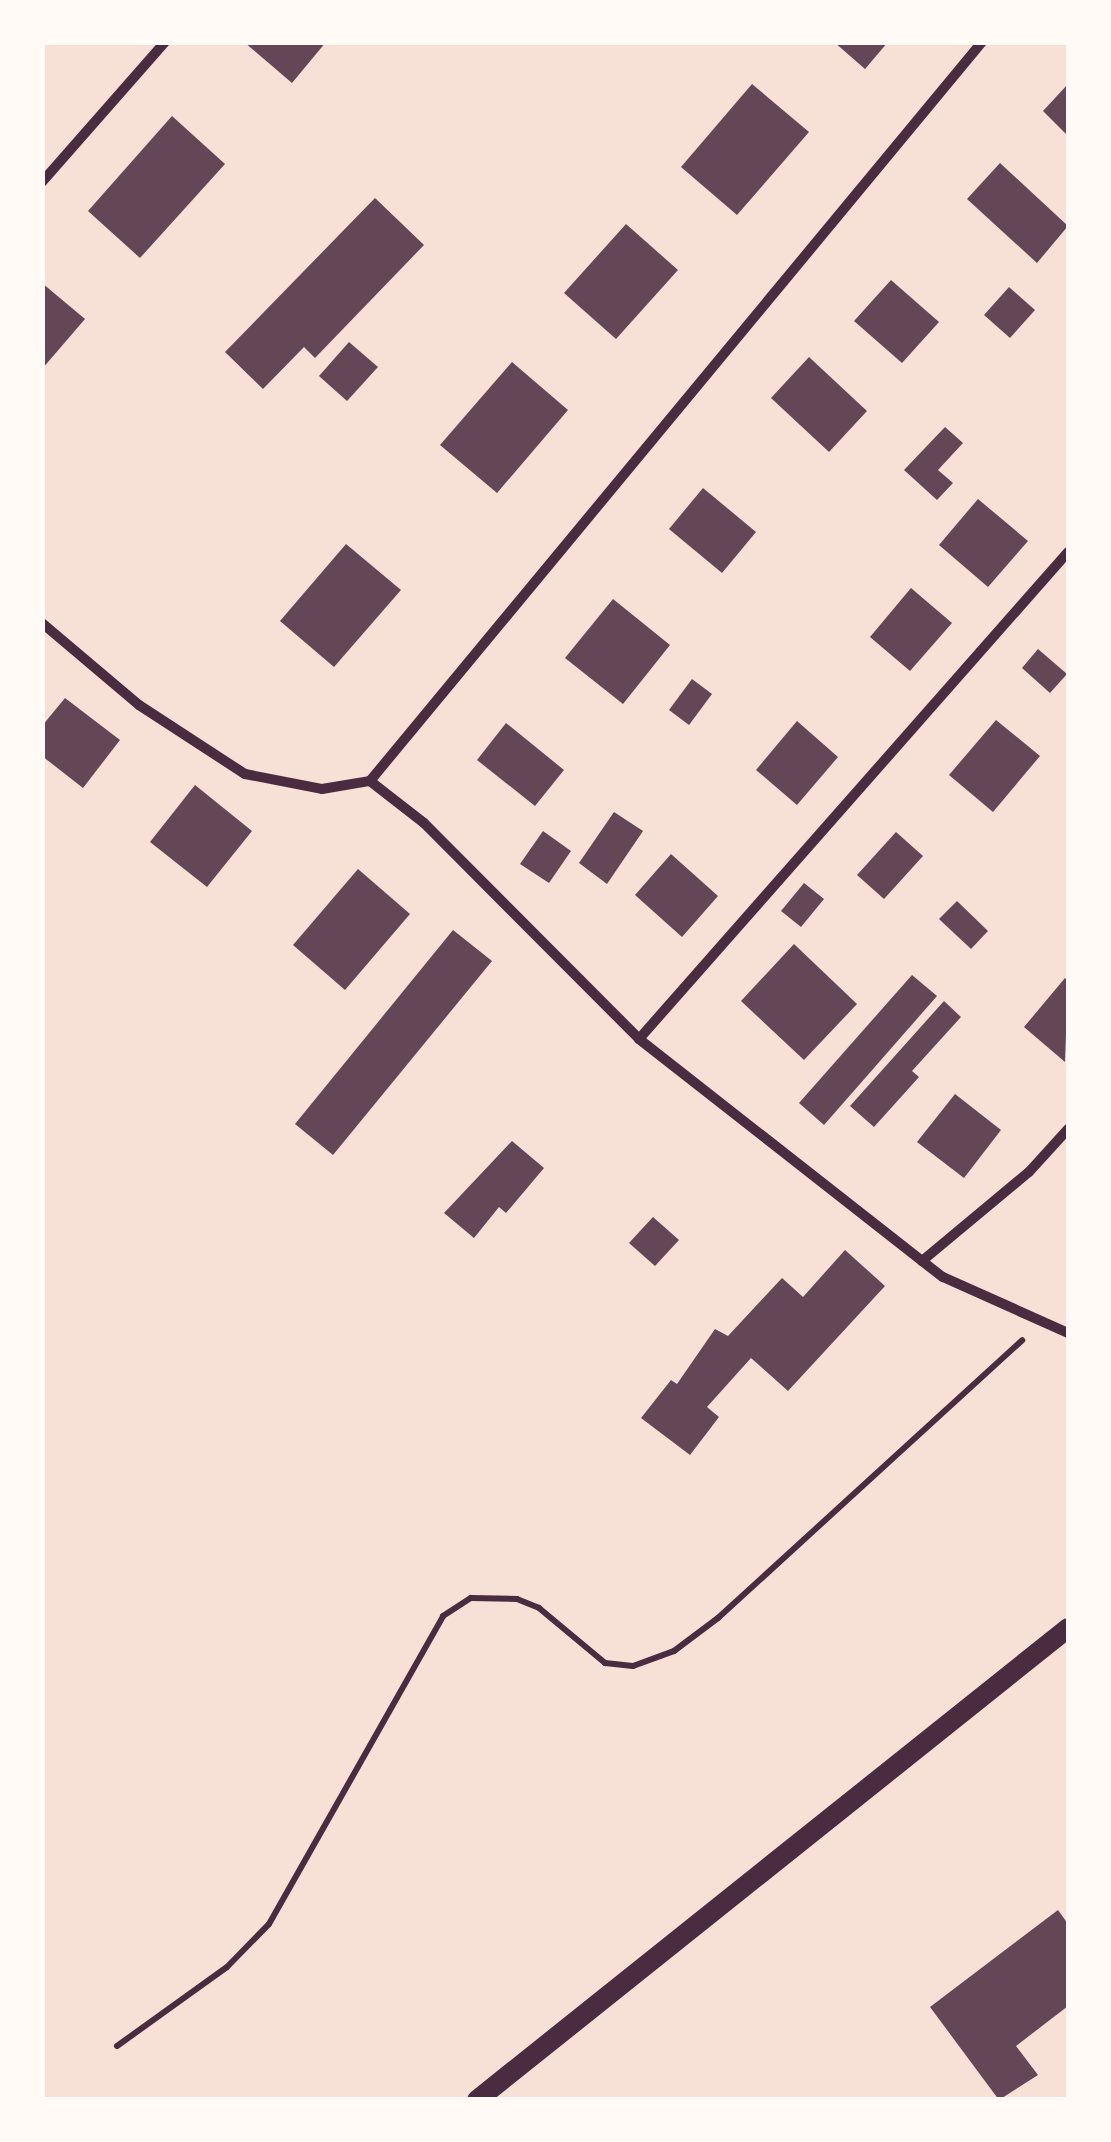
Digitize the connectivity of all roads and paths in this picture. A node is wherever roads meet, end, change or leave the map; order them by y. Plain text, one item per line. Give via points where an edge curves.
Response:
1 (165, 42) edge
2 (982, 42) edge
3 (42, 182) edge
4 (1068, 552) edge
5 (42, 623) edge
6 (370, 781) junction
7 (639, 1039) junction
8 (1068, 1129) edge
9 (922, 1261) junction
10 (1042, 1323) junction
11 (1068, 1333) edge
12 (1068, 1628) edge
13 (117, 2046) dead end
14 (477, 2100) edge

1 - 3 street
2 - 6 street
4 - 7 street
5 - 6 street via 139,706 244,774 322,788
6 - 7 street via 424,822
7 - 9 street
8 - 9 street via 1029,1172
9 - 10 street via 968,1291
10 - 11 street
10 - 13 path via 674,1651 633,1666 606,1663 517,1598 470,1598 443,1616 269,1924 227,1967
12 - 14 main road

